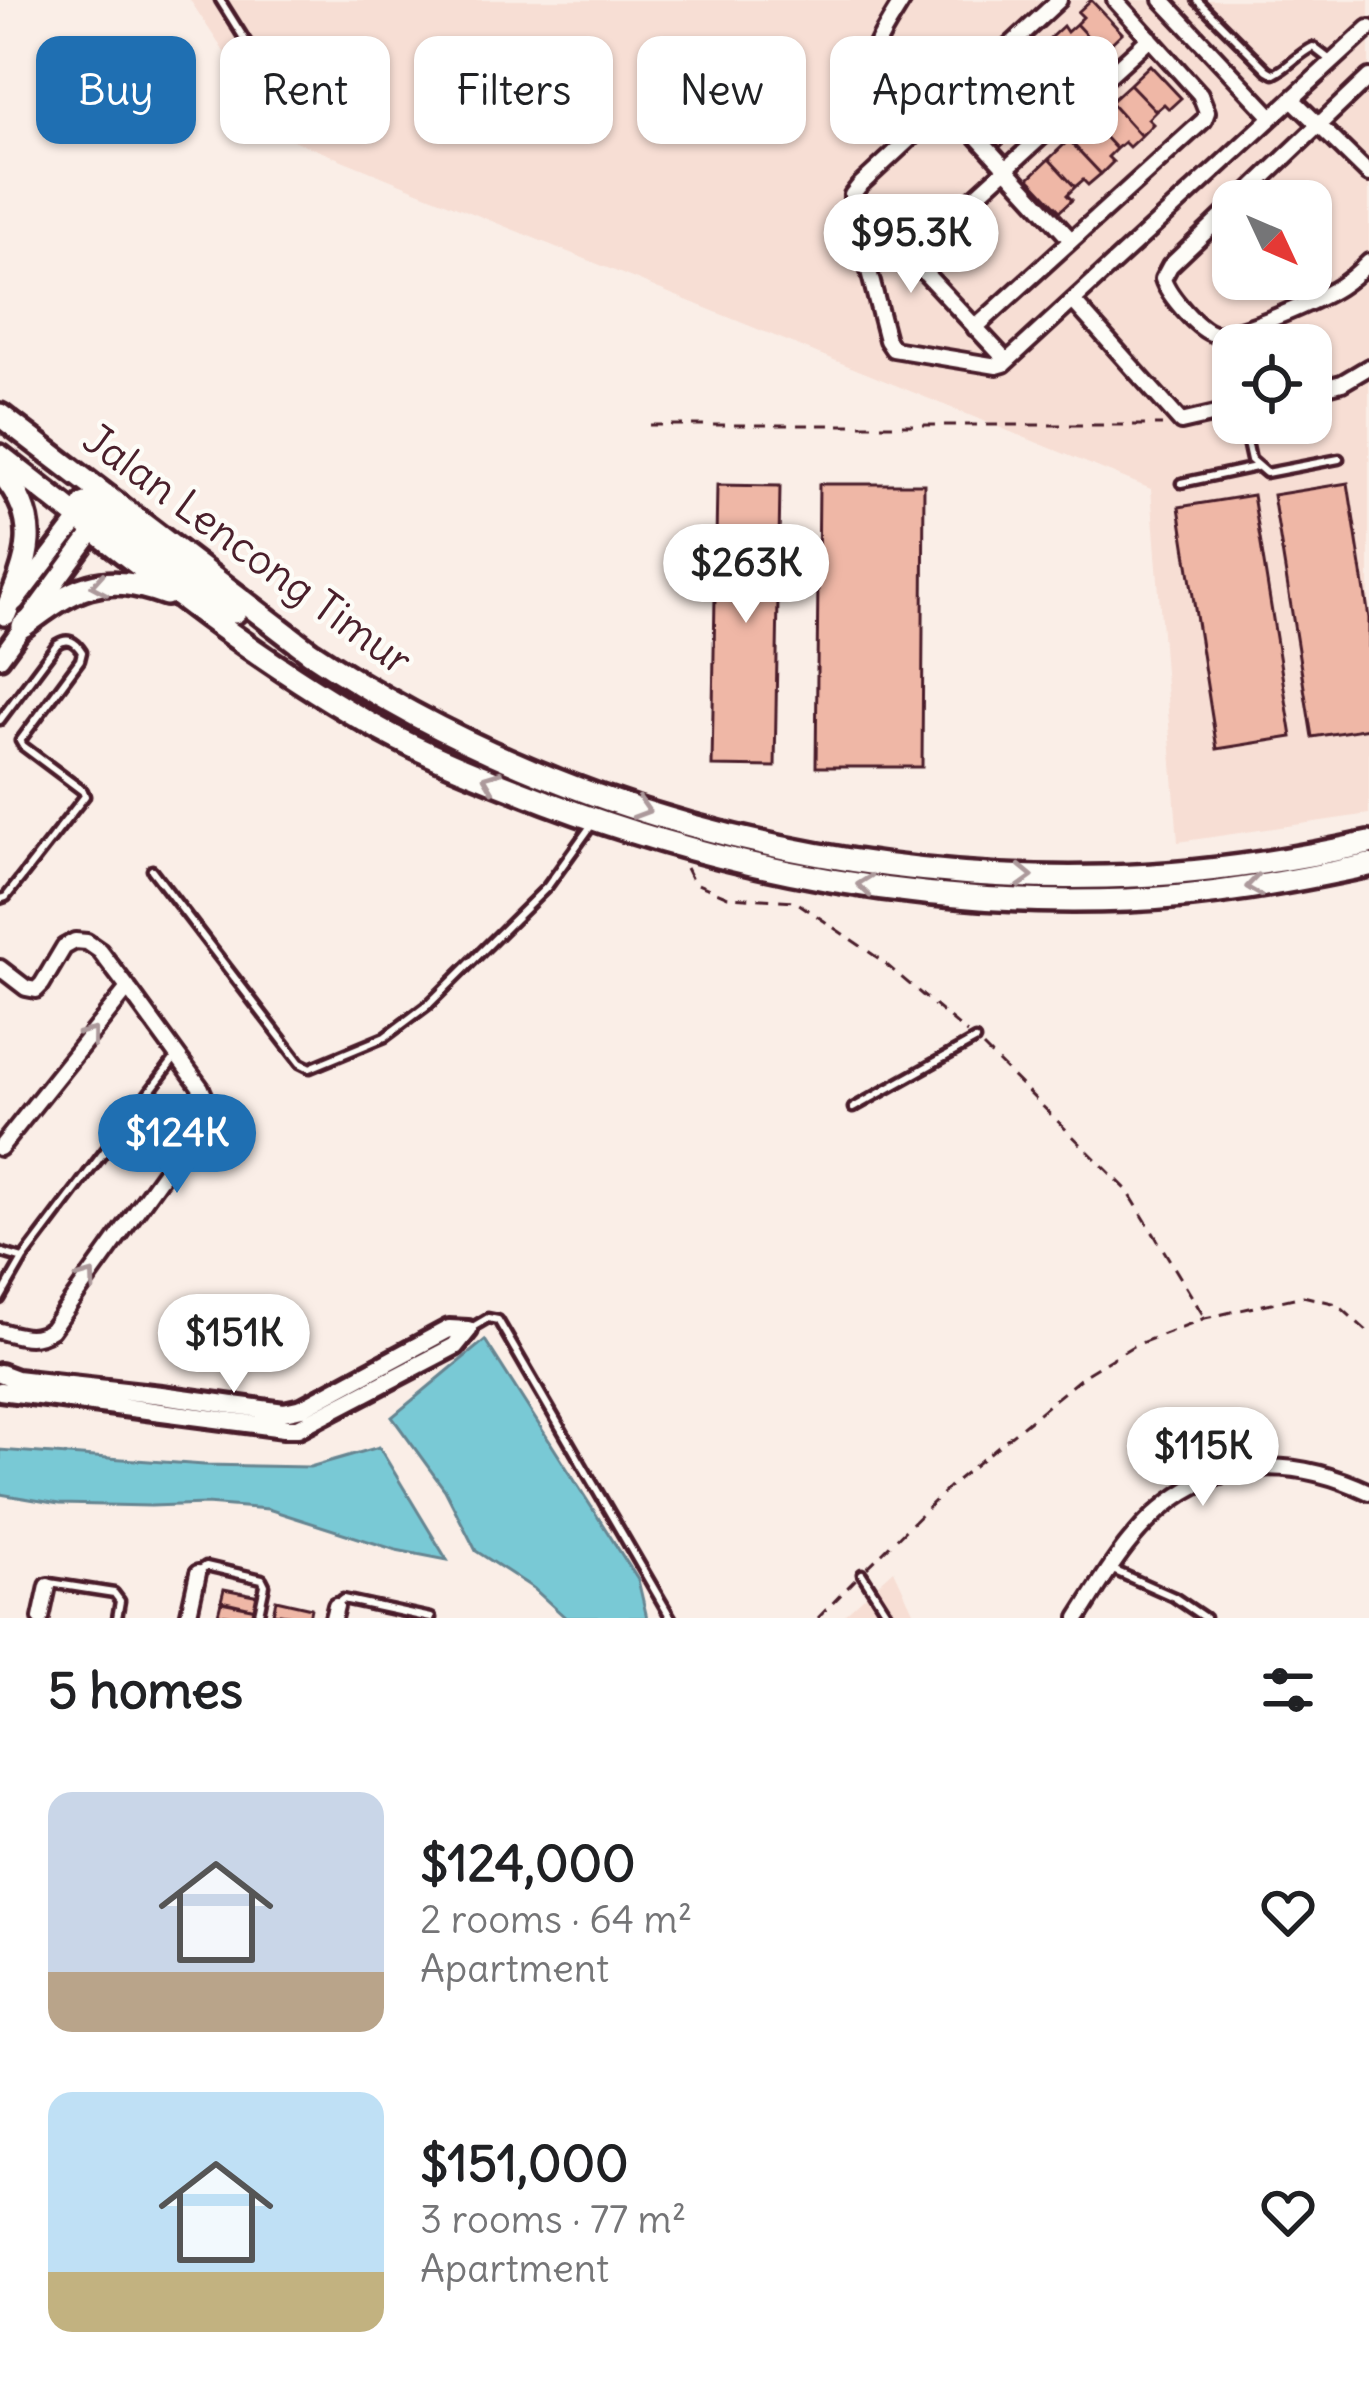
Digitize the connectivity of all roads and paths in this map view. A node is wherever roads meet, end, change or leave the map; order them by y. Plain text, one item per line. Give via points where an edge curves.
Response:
1 (220, 0) edge
2 (903, 0) edge
3 (1059, 0) edge
4 (1115, 0) edge
5 (1197, 0) edge
6 (1165, 1) edge
7 (1369, 28) edge
8 (243, 36) edge
9 (884, 36) edge
10 (1020, 36) edge
11 (1150, 38) junction
12 (1333, 62) junction
13 (1369, 77) edge
14 (1292, 99) junction
15 (1272, 117) junction
16 (1319, 125) junction
17 (904, 144) edge
18 (984, 144) edge
19 (1005, 166) junction
20 (1369, 174) edge
21 (1261, 180) edge
22 (852, 195) junction
23 (1212, 227) edge
24 (1071, 240) junction
25 (909, 257) junction
26 (1369, 262) edge
27 (1332, 290) edge
28 (1314, 300) edge
29 (1074, 302) junction
30 (975, 328) junction
31 (1007, 362) junction
32 (1369, 367) edge
33 (1332, 386) edge
34 (0, 415) edge
35 (1212, 415) edge
36 (1181, 422) junction
37 (650, 425) dead end
38 (0, 438) edge
39 (1247, 444) edge
40 (0, 456) edge
41 (1339, 459) dead end
42 (1256, 467) junction
43 (0, 471) edge
44 (1181, 483) dead end
45 (91, 518) junction
46 (184, 600) junction
47 (9, 621) edge
48 (310, 652) junction
49 (0, 658) edge
50 (0, 720) edge
51 (596, 820) junction
52 (1369, 843) edge
53 (1369, 866) edge
54 (152, 870) dead end
55 (0, 899) edge
56 (0, 968) edge
57 (128, 988) junction
58 (975, 1040) dead end
59 (177, 1055) junction
60 (854, 1108) dead end
61 (0, 1148) edge
62 (0, 1252) edge
63 (23, 1259) junction
64 (0, 1299) edge
65 (468, 1330) junction
66 (0, 1331) edge
67 (1369, 1333) edge
68 (0, 1373) edge
69 (0, 1391) edge
70 (1369, 1492) edge
71 (1110, 1569) junction
72 (198, 1573) joint
73 (862, 1574) junction
74 (48, 1586) joint
75 (334, 1612) edge
76 (408, 1615) edge
77 (41, 1618) edge
78 (117, 1618) edge
79 (188, 1618) edge
80 (258, 1618) edge
81 (431, 1618) edge
82 (670, 1618) edge
83 (818, 1618) edge
84 (890, 1618) edge
85 (1078, 1618) edge
86 (1205, 1618) edge

1 - 8 lane
2 - 9 street
3 - 10 street
4 - 11 street
5 - 12 lane via 1274,74 1313,47
6 - 15 street
7 - 12 street
11 - 19 street
11 - 24 street via 1207,112
12 - 14 street
13 - 16 street
14 - 15 street
14 - 16 street
15 - 29 street
16 - 20 street
16 - 21 street
17 - 22 street
18 - 19 street
19 - 24 street
19 - 25 street
22 - 25 street
22 - 31 street via 891,347
23 - 28 street via 1163,279 1205,330 1234,333
24 - 30 street
25 - 30 street
26 - 27 street
29 - 31 street
29 - 36 street
30 - 31 street
32 - 33 street
34 - 48 highway, Jalan Lencong Timur
35 - 36 street
36 - 37 path
38 - 45 highway
39 - 42 lane
40 - 45 highway, Jalan Lencong Timur
41 - 42 lane via 1266,473
42 - 44 lane
43 - 47 highway via 30,528
45 - 46 highway, Jalan Lencong Timur
45 - 47 street
45 - 48 highway
46 -> 47 highway via 102,582
51 -> 46 highway, Jalan Lencong Timur via 383,731
47 - 49 street
48 -> 52 highway, Jalan Lencong Timur via 427,723 528,770 718,832 829,857 1008,876 1109,877 1235,867
50 - 55 lane via 57,644 78,646 80,660 20,741 85,796
53 -> 51 highway, Jalan Lencong Timur via 1146,898 1008,898 798,875
51 - 54 lane via 547,887 429,1004 385,1036 310,1068
56 - 57 street via 35,990 64,946 87,942
57 - 59 street
61 -> 57 street
58 - 60 lane
59 - 63 lane
66 -> 59 street via 28,1338 51,1330 205,1116 207,1102
62 - 63 lane
63 - 64 lane
65 - 68 street via 449,1329 284,1412
65 - 69 street via 455,1346 298,1428
65 - 82 lane via 498,1320
67 - 73 path via 1337,1304 1303,1296 1205,1318 1132,1346 951,1485
70 - 71 street via 1292,1466 1223,1474 1162,1509
71 - 85 street
71 - 86 lane
72 - 79 street
72 - 80 lane via 206,1566 262,1579
73 - 83 path
73 - 84 lane
74 - 77 street
74 - 78 lane via 115,1593
75 - 76 lane via 343,1599
76 - 81 lane

